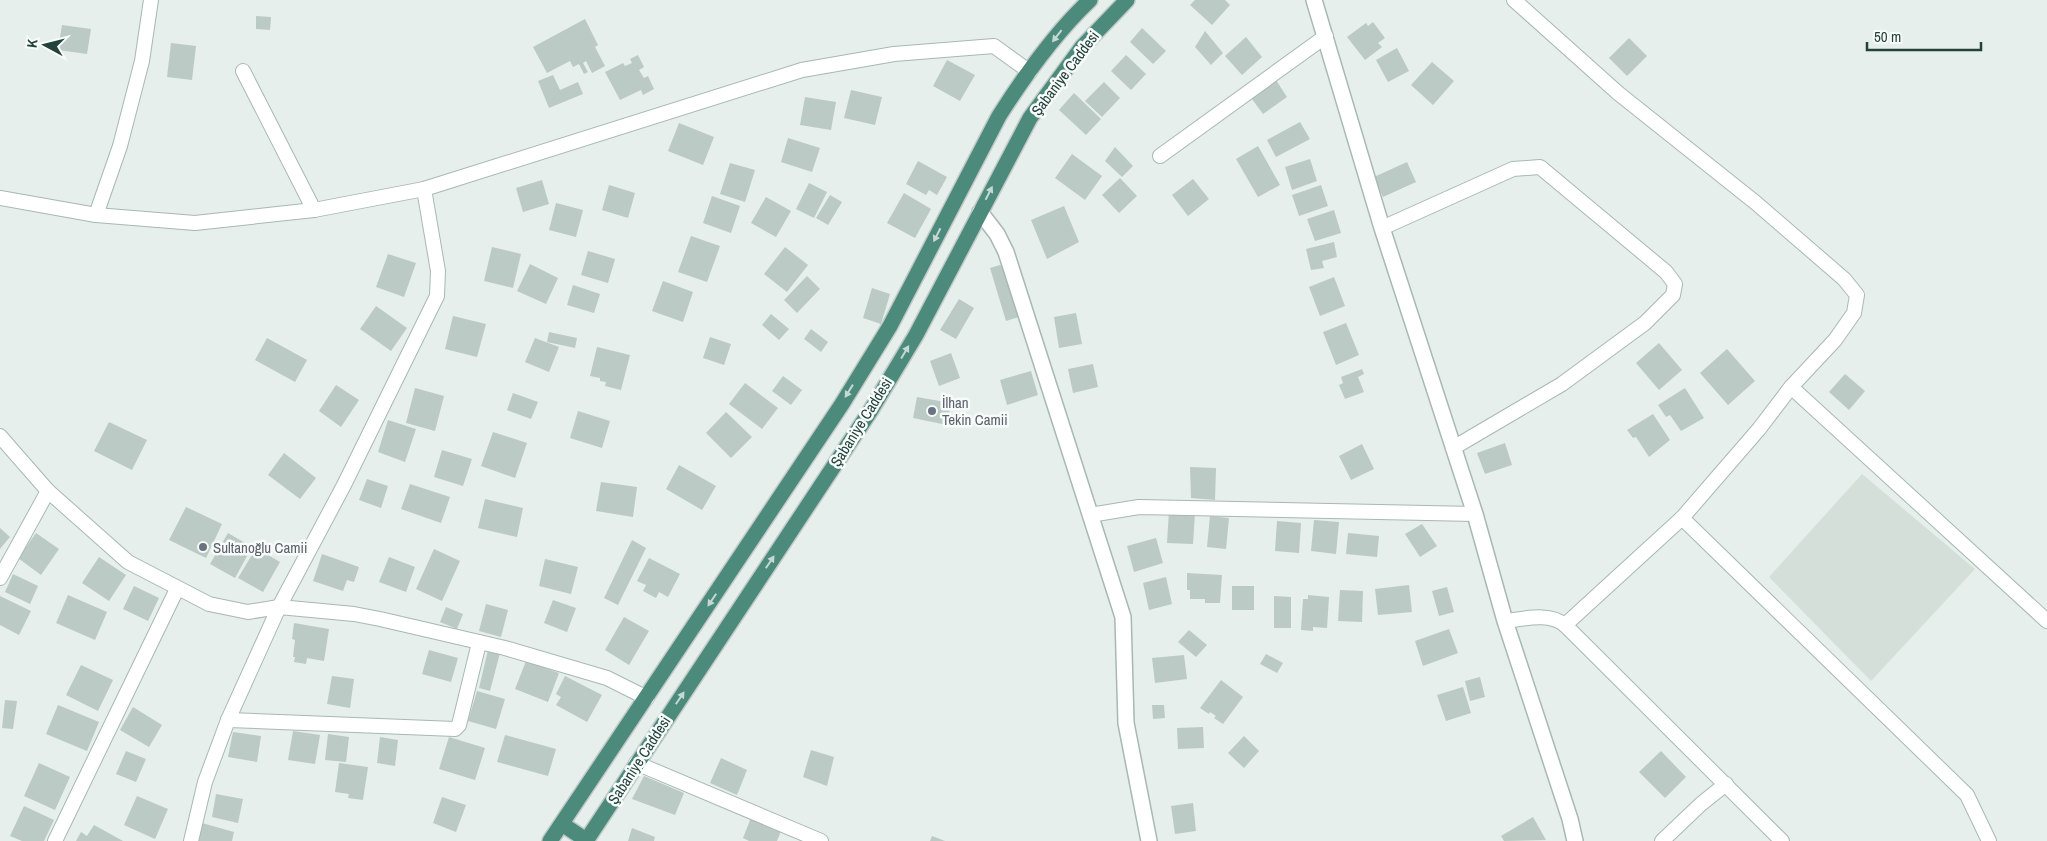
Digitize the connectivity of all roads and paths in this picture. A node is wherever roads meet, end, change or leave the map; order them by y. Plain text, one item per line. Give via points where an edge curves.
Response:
1 (151, 0) edge
2 (1090, 0) edge
3 (1127, 0) edge
4 (1314, 0) edge
5 (1514, 0) edge
6 (1326, 36) junction
7 (243, 71) dead end
8 (1030, 72) junction
9 (1160, 156) dead end
10 (424, 189) junction
11 (0, 198) edge
12 (314, 210) junction
13 (980, 212) junction
14 (96, 215) junction
15 (1382, 228) junction
16 (1791, 386) junction
17 (0, 436) edge
18 (1453, 448) junction
19 (48, 491) junction
20 (1475, 514) junction
21 (1090, 515) junction
22 (1682, 518) junction
23 (0, 578) edge
24 (177, 589) junction
25 (278, 607) junction
26 (1505, 621) junction
27 (2047, 621) edge
28 (1565, 625) junction
29 (479, 643) junction
30 (647, 698) junction
31 (228, 720) junction
32 (636, 763) junction
33 (1726, 784) junction
34 (562, 824) junction
35 (55, 841) edge
36 (191, 841) edge
37 (550, 841) edge
38 (586, 841) edge
39 (821, 841) edge
40 (1149, 841) edge
41 (1575, 841) edge
42 (1662, 841) edge
43 (1782, 841) edge
44 (1989, 841) edge

1 - 14 street via 142,61 120,146
2 -> 8 highway via 1060,32
13 -> 3 highway, Şabaniye Caddesi via 1015,143 1050,88 1082,47
4 - 6 street
5 - 16 street via 1618,92 1756,203 1844,279 1857,295 1854,314 1835,340
6 - 9 street
6 - 15 street
7 - 12 street
8 - 10 street via 994,46 894,54 802,70
8 -> 30 highway via 999,116 890,326
10 - 12 street
10 - 25 street via 438,271 437,296 344,485
11 - 14 street
12 - 14 street via 195,223
13 - 21 street via 1006,252
32 -> 13 highway, Şabaniye Caddesi via 870,410 916,334
15 - 18 street
15 - 18 street via 1513,170 1540,167 1666,272 1675,284 1674,295 1614,346 1562,384
16 - 22 street via 1759,429
16 - 27 street
17 - 19 street
18 - 20 street
19 - 23 street
19 - 24 street via 128,562
20 - 21 street via 1139,507
20 - 26 street
21 - 40 street via 1123,617 1126,723
22 - 28 street
22 - 44 street via 1967,795
24 - 25 street via 209,604 248,612
24 - 35 street
25 - 29 street via 354,614
25 - 31 street
26 - 28 street via 1545,618
26 - 41 street
28 - 33 street
29 - 30 street via 607,678
29 - 31 street via 459,725 454,729
30 - 34 highway
31 - 36 street via 205,782
32 - 38 highway, Şabaniye Caddesi
32 - 39 street
33 - 42 street
33 - 43 street
34 - 37 highway
34 - 38 highway

